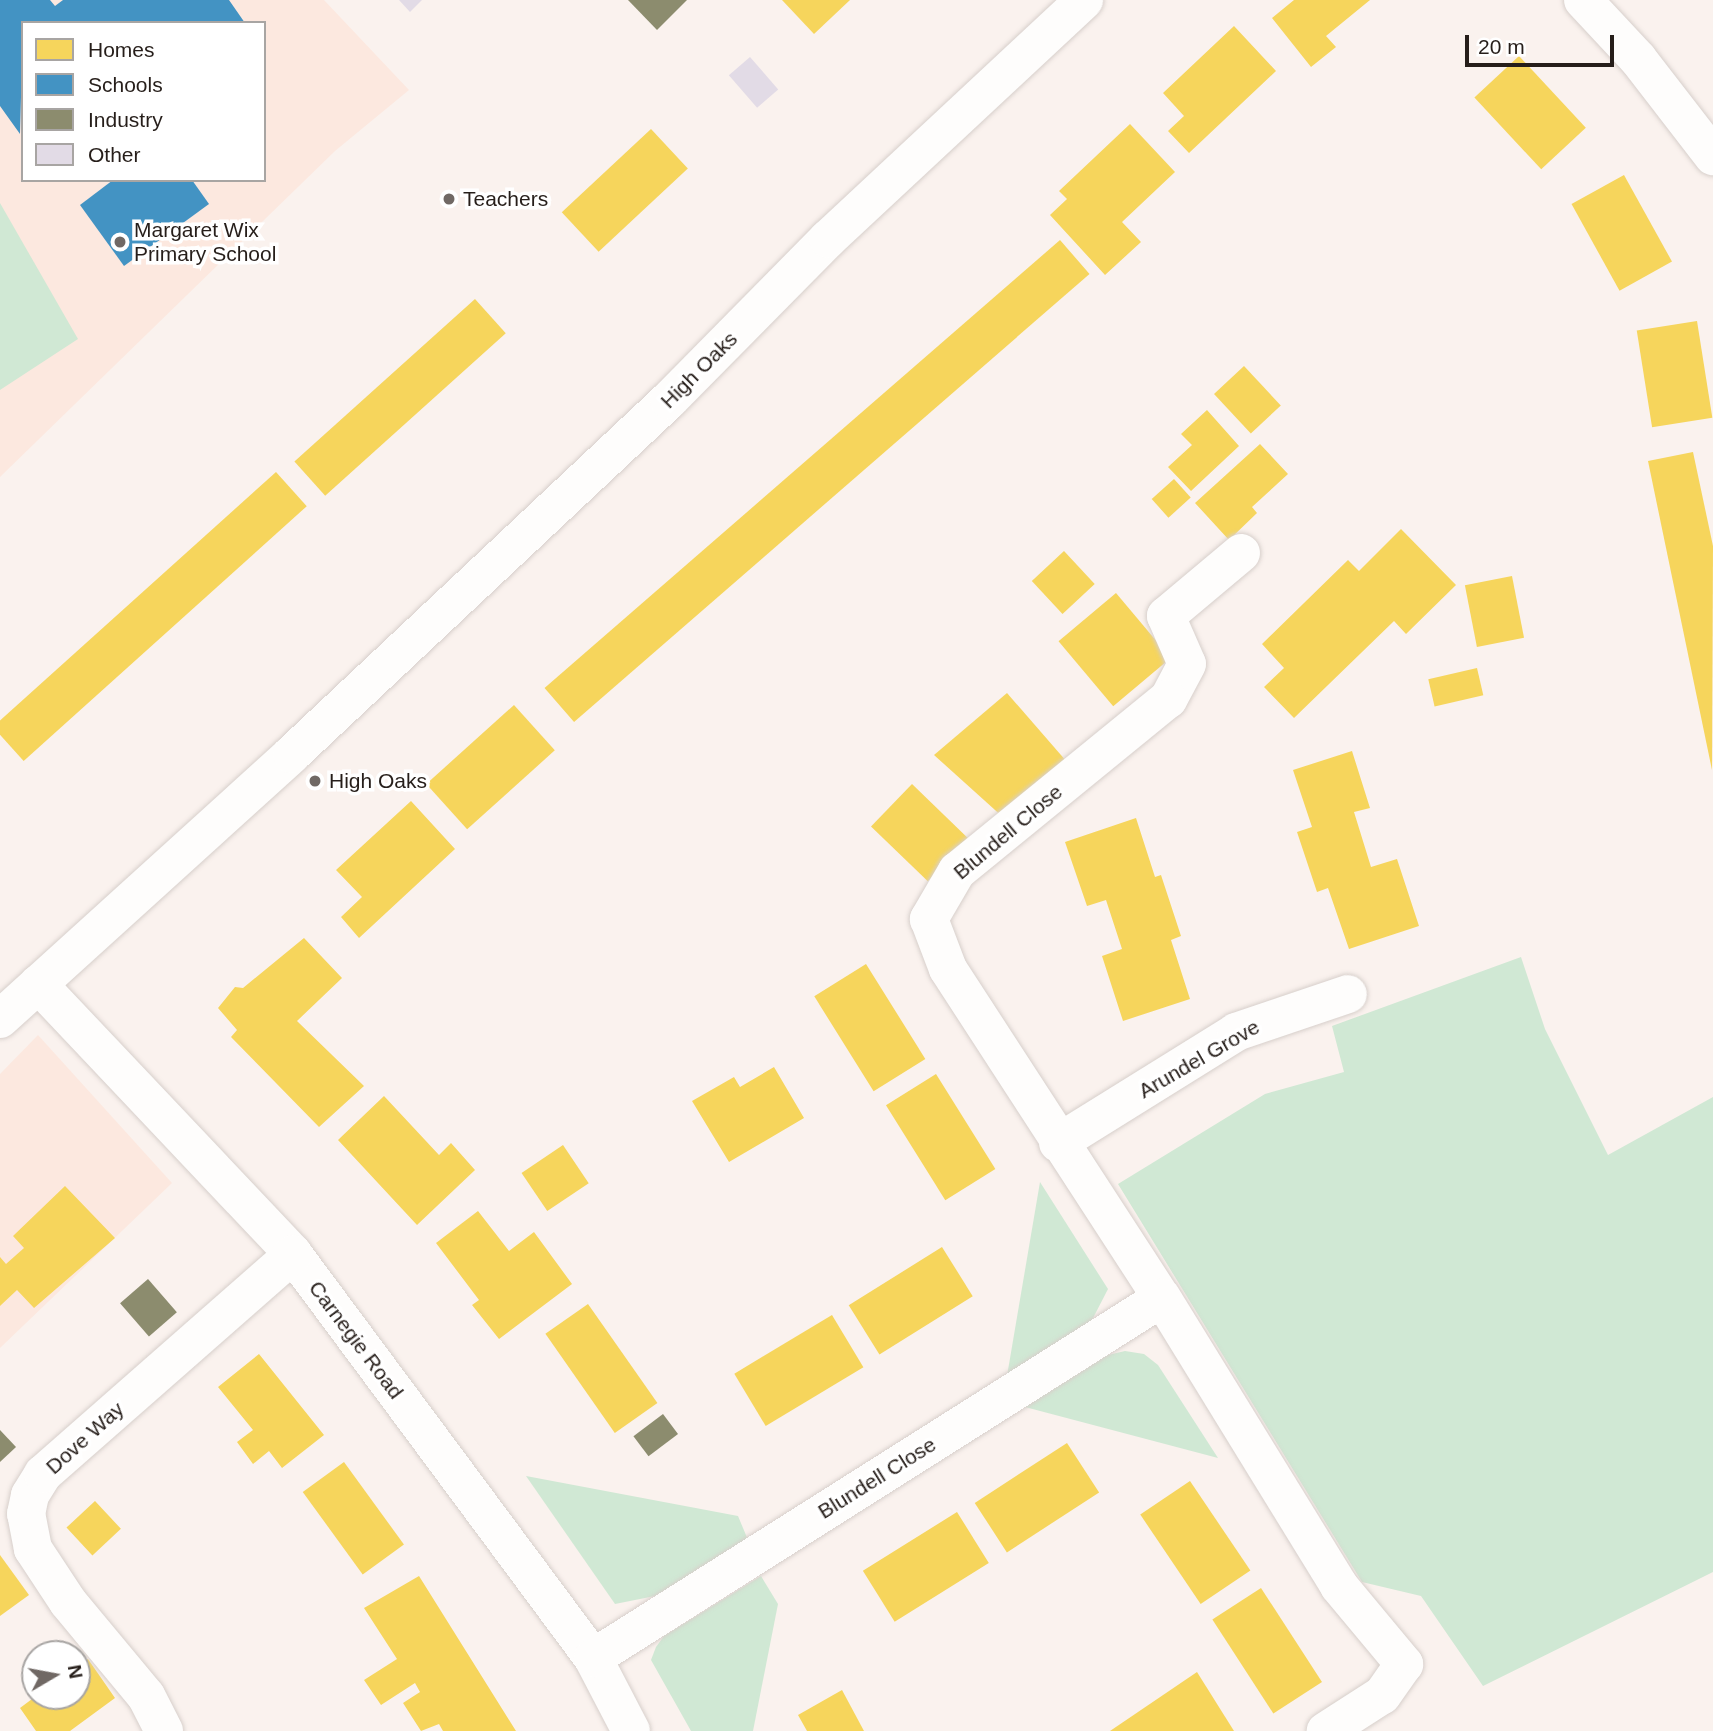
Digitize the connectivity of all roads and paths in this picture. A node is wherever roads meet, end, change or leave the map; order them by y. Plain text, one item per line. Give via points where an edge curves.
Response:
1 (1084, 0) edge
2 (1583, 0) edge
3 (1713, 156) edge
4 (1241, 553) dead end
5 (38, 984) junction
6 (1348, 994) dead end
7 (0, 1019) edge
8 (1058, 1143) junction
9 (293, 1254) junction
10 (1162, 1298) junction
11 (593, 1658) junction
12 (164, 1731) edge
13 (631, 1731) edge
14 (1326, 1731) edge

1 - 5 street, High Oaks via 828,239 659,410 292,754
2 - 3 street via 1638,59
4 - 8 street, Blundell Close via 1166,616 1187,664 1168,699 957,872 929,919 948,969
5 - 7 street, High Oaks
5 - 9 street, Carnegie Road
6 - 8 street, Arundel Grove via 1236,1032
8 - 10 street, Blundell Close
9 - 11 street, Carnegie Road
9 - 12 street, Dove Way via 43,1474 30,1495 26,1521 33,1549 68,1602 146,1696
10 - 11 street, Blundell Close
10 - 14 street, Blundell Close via 1339,1586 1404,1664 1382,1695
11 - 13 street, Carnegie Road

